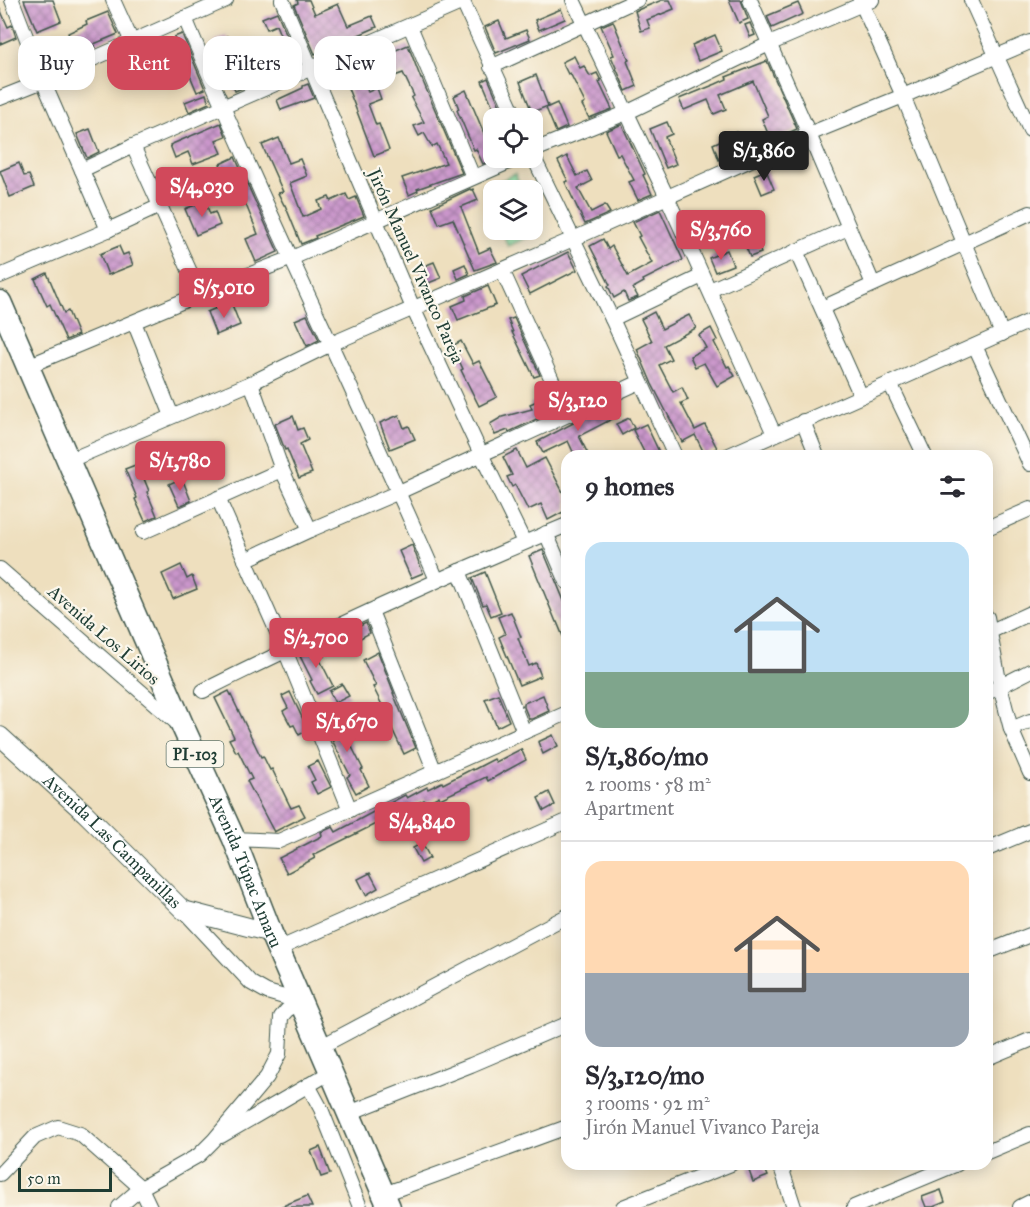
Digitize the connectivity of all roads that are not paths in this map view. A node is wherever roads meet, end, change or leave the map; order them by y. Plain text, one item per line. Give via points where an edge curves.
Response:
1 (12, 0) edge
2 (113, 0) edge
3 (226, 0) edge
4 (282, 0) edge
5 (573, 0) edge
6 (637, 0) edge
7 (750, 0) edge
8 (971, 0) edge
9 (462, 1) edge
10 (864, 2) edge
11 (185, 18) junction
12 (584, 25) junction
13 (410, 26) junction
14 (26, 36) edge
15 (129, 36) edge
16 (145, 36) edge
17 (1030, 42) edge
18 (769, 44) junction
19 (996, 56) junction
20 (491, 67) junction
21 (311, 68) junction
22 (20, 90) edge
23 (47, 90) edge
24 (903, 96) junction
25 (0, 98) edge
26 (223, 108) junction
27 (511, 108) edge
28 (626, 114) junction
29 (1030, 130) edge
30 (809, 134) junction
31 (133, 146) junction
32 (543, 148) edge
33 (494, 168) edge
34 (539, 168) edge
35 (82, 170) junction
36 (473, 177) junction
37 (667, 197) junction
38 (160, 206) junction
39 (1030, 213) edge
40 (376, 221) junction
41 (848, 228) junction
42 (108, 230) junction
43 (573, 239) junction
44 (964, 243) junction
45 (796, 251) junction
46 (292, 258) junction
47 (502, 270) junction
48 (0, 276) edge
49 (702, 276) junction
50 (873, 284) junction
51 (710, 290) junction
52 (200, 294) junction
53 (413, 308) junction
54 (822, 308) junction
55 (1, 309) edge
56 (612, 320) junction
57 (1030, 321) edge
58 (134, 322) junction
59 (1002, 334) junction
60 (331, 344) junction
61 (975, 346) junction
62 (28, 366) junction
63 (640, 382) junction
64 (251, 383) junction
65 (890, 383) junction
66 (861, 396) junction
67 (568, 415) junction
68 (172, 416) junction
69 (803, 421) junction
70 (774, 434) junction
71 (672, 450) edge
72 (740, 450) edge
73 (815, 450) edge
74 (922, 450) edge
75 (481, 454) junction
76 (68, 461) junction
77 (1030, 464) edge
78 (282, 470) junction
79 (399, 492) junction
80 (218, 498) junction
81 (1030, 509) edge
82 (993, 525) edge
83 (561, 527) edge
84 (310, 530) junction
85 (143, 532) dead end
86 (546, 533) junction
87 (524, 542) junction
88 (245, 560) junction
89 (561, 568) edge
90 (0, 569) edge
91 (459, 571) junction
92 (437, 580) junction
93 (371, 611) junction
94 (1030, 613) edge
95 (993, 630) edge
96 (285, 650) junction
97 (993, 654) edge
98 (1030, 671) edge
99 (1000, 686) junction
100 (993, 690) edge
101 (203, 691) dead end
102 (561, 716) edge
103 (1030, 721) edge
104 (183, 729) junction
105 (1011, 729) junction
106 (524, 732) junction
107 (0, 736) edge
108 (435, 772) junction
109 (1030, 773) edge
110 (350, 810) junction
111 (561, 823) edge
112 (1030, 831) edge
113 (234, 839) junction
114 (993, 846) edge
115 (183, 909) junction
116 (561, 919) edge
117 (1030, 935) edge
118 (275, 941) junction
119 (993, 950) edge
120 (301, 1002) junction
121 (561, 1027) edge
122 (1030, 1040) edge
123 (321, 1047) junction
124 (993, 1055) edge
125 (331, 1072) junction
126 (308, 1085) junction
127 (349, 1113) junction
128 (561, 1129) edge
129 (1030, 1134) edge
130 (214, 1140) junction
131 (993, 1149) edge
132 (716, 1170) edge
133 (782, 1170) edge
134 (943, 1170) edge
135 (0, 1174) edge
136 (141, 1188) junction
137 (387, 1200) edge
138 (1030, 1202) edge
139 (355, 1205) edge
140 (119, 1207) edge
141 (150, 1207) edge
142 (623, 1207) edge
143 (794, 1207) edge
144 (854, 1207) edge
145 (1020, 1207) edge

1 - 14 street
2 - 15 street
3 - 11 street
4 - 21 street, Jirón Manuel Vivanco Pareja
5 - 12 street
6 - 12 street
7 - 18 street
8 - 19 street
9 - 13 street
9 - 20 street
10 - 18 street
10 - 24 street
11 - 16 street
11 - 26 street
12 - 20 street
12 - 28 street
13 - 21 street
13 - 36 street
17 - 19 street
18 - 28 street
18 - 30 street
19 - 24 street
19 - 29 street
20 - 27 street
21 - 26 street
21 - 40 street, Jirón Manuel Vivanco Pareja
22 - 25 street
23 - 35 street
24 - 30 street
24 - 44 street
26 - 31 street
26 - 46 street
28 - 32 street
28 - 37 street
30 - 37 street
30 - 41 street
31 - 35 street
31 - 38 street
33 - 36 street
34 - 43 street
35 - 42 street
36 - 40 street
37 - 43 street
37 - 49 street
38 - 42 street
38 - 52 street
39 - 44 street
40 - 46 street
40 - 53 street, Jirón Manuel Vivanco Pareja
41 - 45 street
41 - 50 street
42 - 48 street
43 - 47 street
43 - 56 street
44 - 50 street
44 - 59 street
45 - 51 street
45 - 54 street
46 - 52 street
46 - 60 street
47 - 53 street
47 - 67 street
49 - 51 street
49 - 56 street
50 - 54 street
51 - 70 street
52 - 58 street
53 - 60 street
53 - 75 street, Jirón Manuel Vivanco Pareja
54 - 66 street
55 - 62 main road, Avenida Túpac Amaru / PI-103
56 - 63 street
57 - 59 street
58 - 62 street
58 - 68 street
59 - 61 street
60 - 64 street
60 - 79 street
61 - 65 street
61 - 77 street
62 - 76 main road, Avenida Túpac Amaru / PI-103
63 - 67 street
63 - 71 street
64 - 68 street
64 - 78 street
65 - 66 street
65 - 74 street
66 - 69 street
67 - 75 street
68 - 76 street
69 - 70 street
69 - 73 street
70 - 72 street
75 - 79 street
75 - 87 street, Jirón Manuel Vivanco Pareja
76 - 104 main road, Avenida Túpac Amaru / PI-103
78 - 80 street
78 - 84 street
79 - 84 street
79 - 92 street
80 - 85 street
80 - 88 street
81 - 82 street
83 - 86 street
84 - 88 street
86 - 87 street
86 - 89 street
87 - 91 street
88 - 96 street
90 - 104 street, Avenida Los Lirios
91 - 92 street
91 - 106 street
92 - 93 street
93 - 96 street
93 - 108 street
94 - 95 street
96 - 101 street
96 - 110 street
97 - 99 street
98 - 99 street
99 - 100 street
99 - 105 street
102 - 106 street
103 - 105 street
104 - 113 main road, Avenida Túpac Amaru / PI-103
105 - 109 street
106 - 108 street
107 - 115 street, Avenida Las Campanillas
108 - 110 street
110 - 113 street via 279,841
111 - 118 street
112 - 114 street
113 - 118 main road, Avenida Túpac Amaru / PI-103
115 - 118 street, Avenida Las Campanillas
115 - 120 street via 251,983
116 - 123 street
117 - 119 street
118 - 120 main road, Avenida Túpac Amaru / PI-103
120 - 123 main road, Avenida Túpac Amaru / PI-103
120 - 130 street via 281,1017 279,1054 267,1077
121 - 127 street
122 - 124 street
123 - 125 main road, Avenida Túpac Amaru / PI-103
125 - 126 street
125 - 127 main road, Avenida Túpac Amaru / PI-103
126 - 130 street
126 - 139 street via 321,1109
127 - 137 main road, Avenida Túpac Amaru / PI-103
128 - 137 street
129 - 131 street
130 - 136 street via 199,1155
132 - 142 street
133 - 143 street
134 - 144 street
135 - 136 street via 35,1137 58,1127 80,1134
136 - 140 street
136 - 141 street
138 - 145 street

